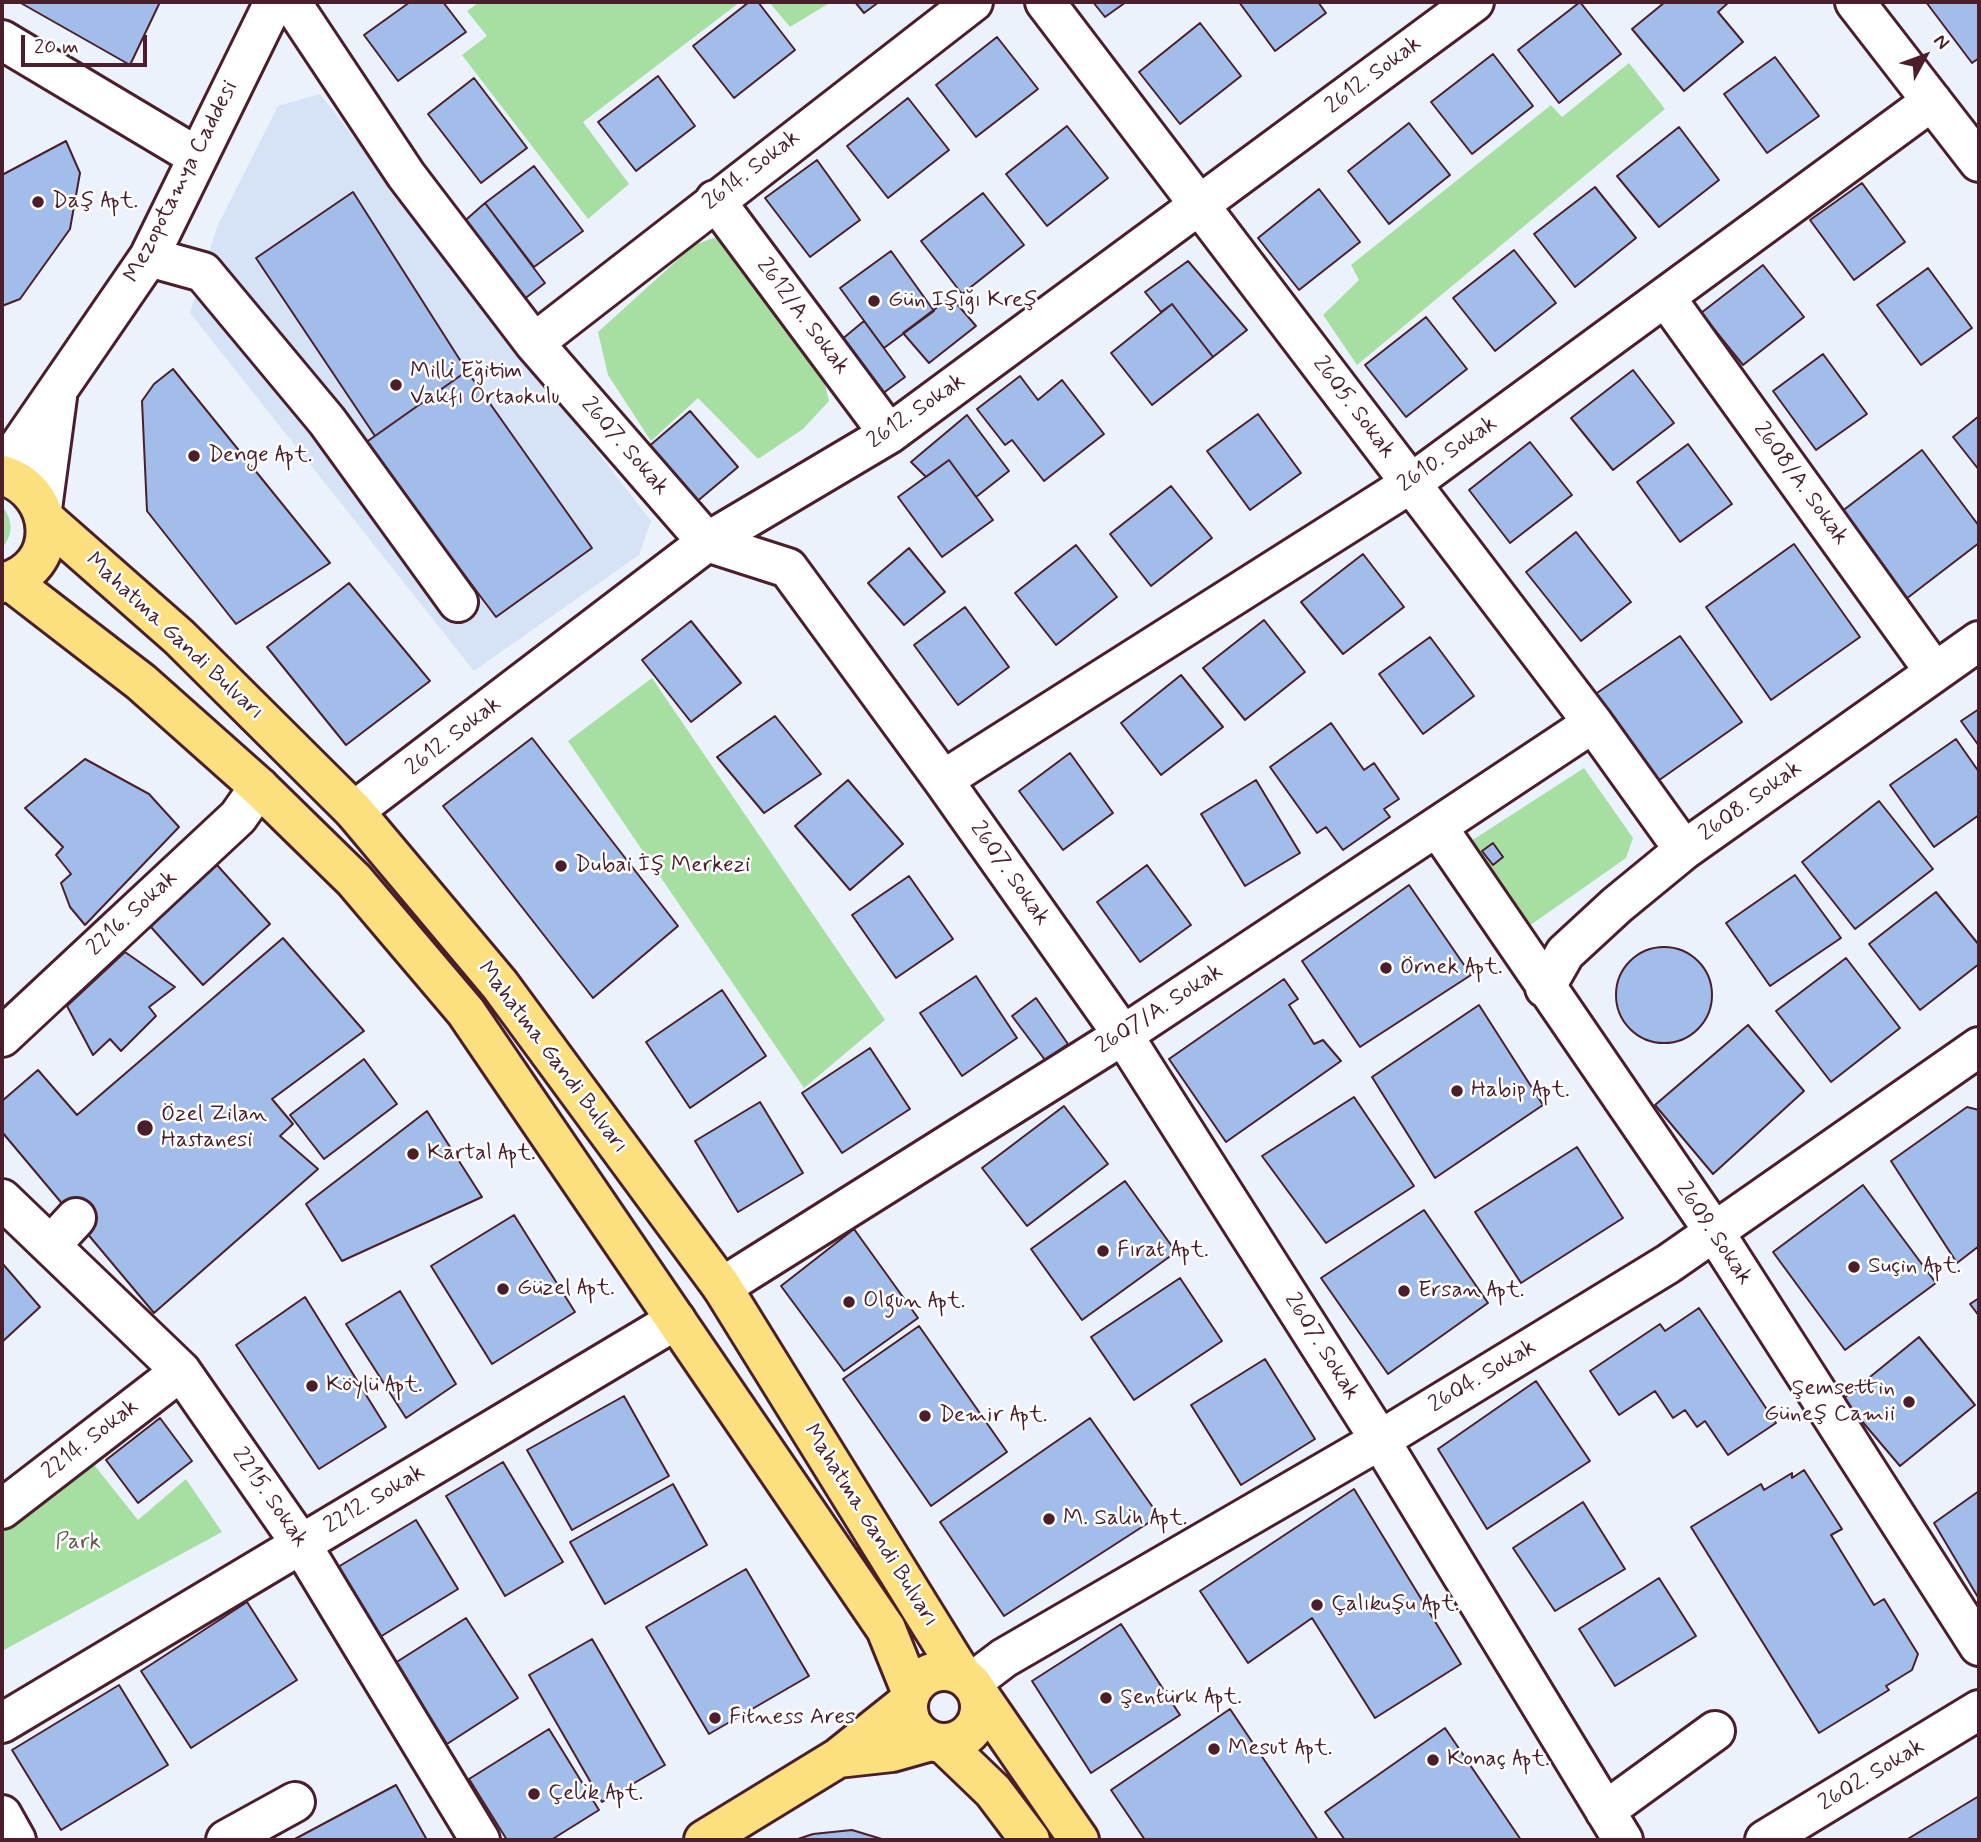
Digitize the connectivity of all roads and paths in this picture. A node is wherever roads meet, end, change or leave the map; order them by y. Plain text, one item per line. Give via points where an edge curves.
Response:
1 (274, 2) edge
2 (291, 2) edge
3 (973, 2) edge
4 (1045, 2) edge
5 (1474, 2) edge
6 (1856, 2) edge
7 (2, 40) edge
8 (1932, 101) junction
9 (196, 156) junction
10 (1979, 162) edge
11 (715, 200) junction
12 (1200, 206) junction
13 (149, 257) junction
14 (1666, 298) junction
15 (534, 343) junction
16 (57, 393) junction
17 (889, 434) junction
18 (2, 473) edge
19 (1410, 484) junction
20 (44, 514) junction
21 (707, 542) junction
22 (6, 582) edge
23 (458, 602) dead end
24 (1979, 641) edge
25 (1934, 671) junction
26 (1593, 723) junction
27 (943, 780) junction
28 (259, 787) junction
29 (354, 811) junction
30 (1438, 828) junction
31 (1684, 850) junction
32 (1545, 988) junction
33 (1123, 1035) junction
34 (2, 1037) edge
35 (1979, 1047) edge
36 (2, 1199) edge
37 (1715, 1233) junction
38 (722, 1287) junction
39 (676, 1321) junction
40 (181, 1371) junction
41 (1380, 1440) junction
42 (2, 1509) edge
43 (301, 1544) junction
44 (1979, 1646) edge
45 (971, 1684) junction
46 (910, 1696) junction
47 (1979, 1710) edge
48 (2, 1723) edge
49 (1715, 1731) dead end
50 (937, 1742) junction
51 (838, 1758) junction
52 (295, 1802) dead end
53 (2, 1815) edge
54 (1614, 1826) edge
55 (16, 1840) edge
56 (226, 1840) edge
57 (480, 1840) edge
58 (704, 1840) edge
59 (1030, 1840) edge
60 (1079, 1840) edge
61 (1765, 1840) edge

1 - 9 street, Mezopotamya Caddesi
2 - 15 street, 2607. Sokak via 406,175
3 - 11 street, 2614. Sokak
4 - 12 street, 2605. Sokak
5 - 12 street, 2612. Sokak
6 - 8 street
7 - 9 street
8 - 10 street
8 - 14 street, 2610. Sokak
9 - 13 street, Mezopotamya Caddesi
11 - 15 street, 2614. Sokak
11 - 17 street, 2612/A. Sokak
12 - 17 street, 2612. Sokak
12 - 19 street, 2605. Sokak
13 - 16 street, Mezopotamya Caddesi
13 - 23 street via 203,272 327,421
14 - 19 street, 2610. Sokak
14 - 25 street, 2608/A. Sokak
15 - 21 street, 2607. Sokak
16 - 18 street, Mezopotamya Caddesi
16 - 20 street
17 - 21 street, 2612. Sokak
18 - 20 main road, Mahatma Gandi Bulvarı via 25,486
19 - 26 street, 2605. Sokak
19 - 27 street, 2610. Sokak
20 - 22 main road via 42,550 34,563
20 - 29 main road, Mahatma Gandi Bulvarı via 179,637
21 - 27 street, 2607. Sokak via 788,568
21 - 29 street, 2612. Sokak
22 - 28 main road, Mahatma Gandi Bulvarı via 141,682
24 - 25 street, 2608. Sokak
25 - 31 street, 2608. Sokak
26 - 30 street, 2607/A. Sokak
26 - 31 street, 2605. Sokak
27 - 33 street, 2607. Sokak
28 - 34 street, 2216. Sokak via 238,817
28 - 39 main road, Mahatma Gandi Bulvarı via 354,880 466,1012
29 - 38 main road, Mahatma Gandi Bulvarı via 500,985
30 - 32 street, 2609. Sokak
30 - 33 street, 2607/A. Sokak
31 - 32 street, 2608. Sokak via 1565,953
32 - 37 street, 2609. Sokak
33 - 38 street, 2607/A. Sokak
33 - 41 street, 2607. Sokak
35 - 37 street, 2604. Sokak
36 - 40 street, 2215. Sokak via 64,1231
37 - 41 street, 2604. Sokak
37 - 44 street, 2609. Sokak
38 - 45 main road, Mahatma Gandi Bulvarı
39 - 43 street, 2212. Sokak
39 - 46 main road, Mahatma Gandi Bulvarı via 886,1629
40 - 42 street, 2214. Sokak
40 - 43 street, 2215. Sokak
41 - 45 street, 2604. Sokak via 1004,1658
41 - 54 street, 2607. Sokak
43 - 48 street, 2212. Sokak
43 - 57 street, 2215. Sokak
45 - 46 main road via 939,1671 928,1674
45 - 50 main road via 981,1704 974,1728 966,1737
45 - 60 main road, Mahatma Gandi Bulvarı
46 - 50 main road via 912,1725
46 - 51 main road
47 - 61 street, 2602. Sokak
49 - 54 street
50 - 51 main road
50 - 59 main road via 993,1791
51 - 58 main road
52 - 56 street
53 - 55 street

